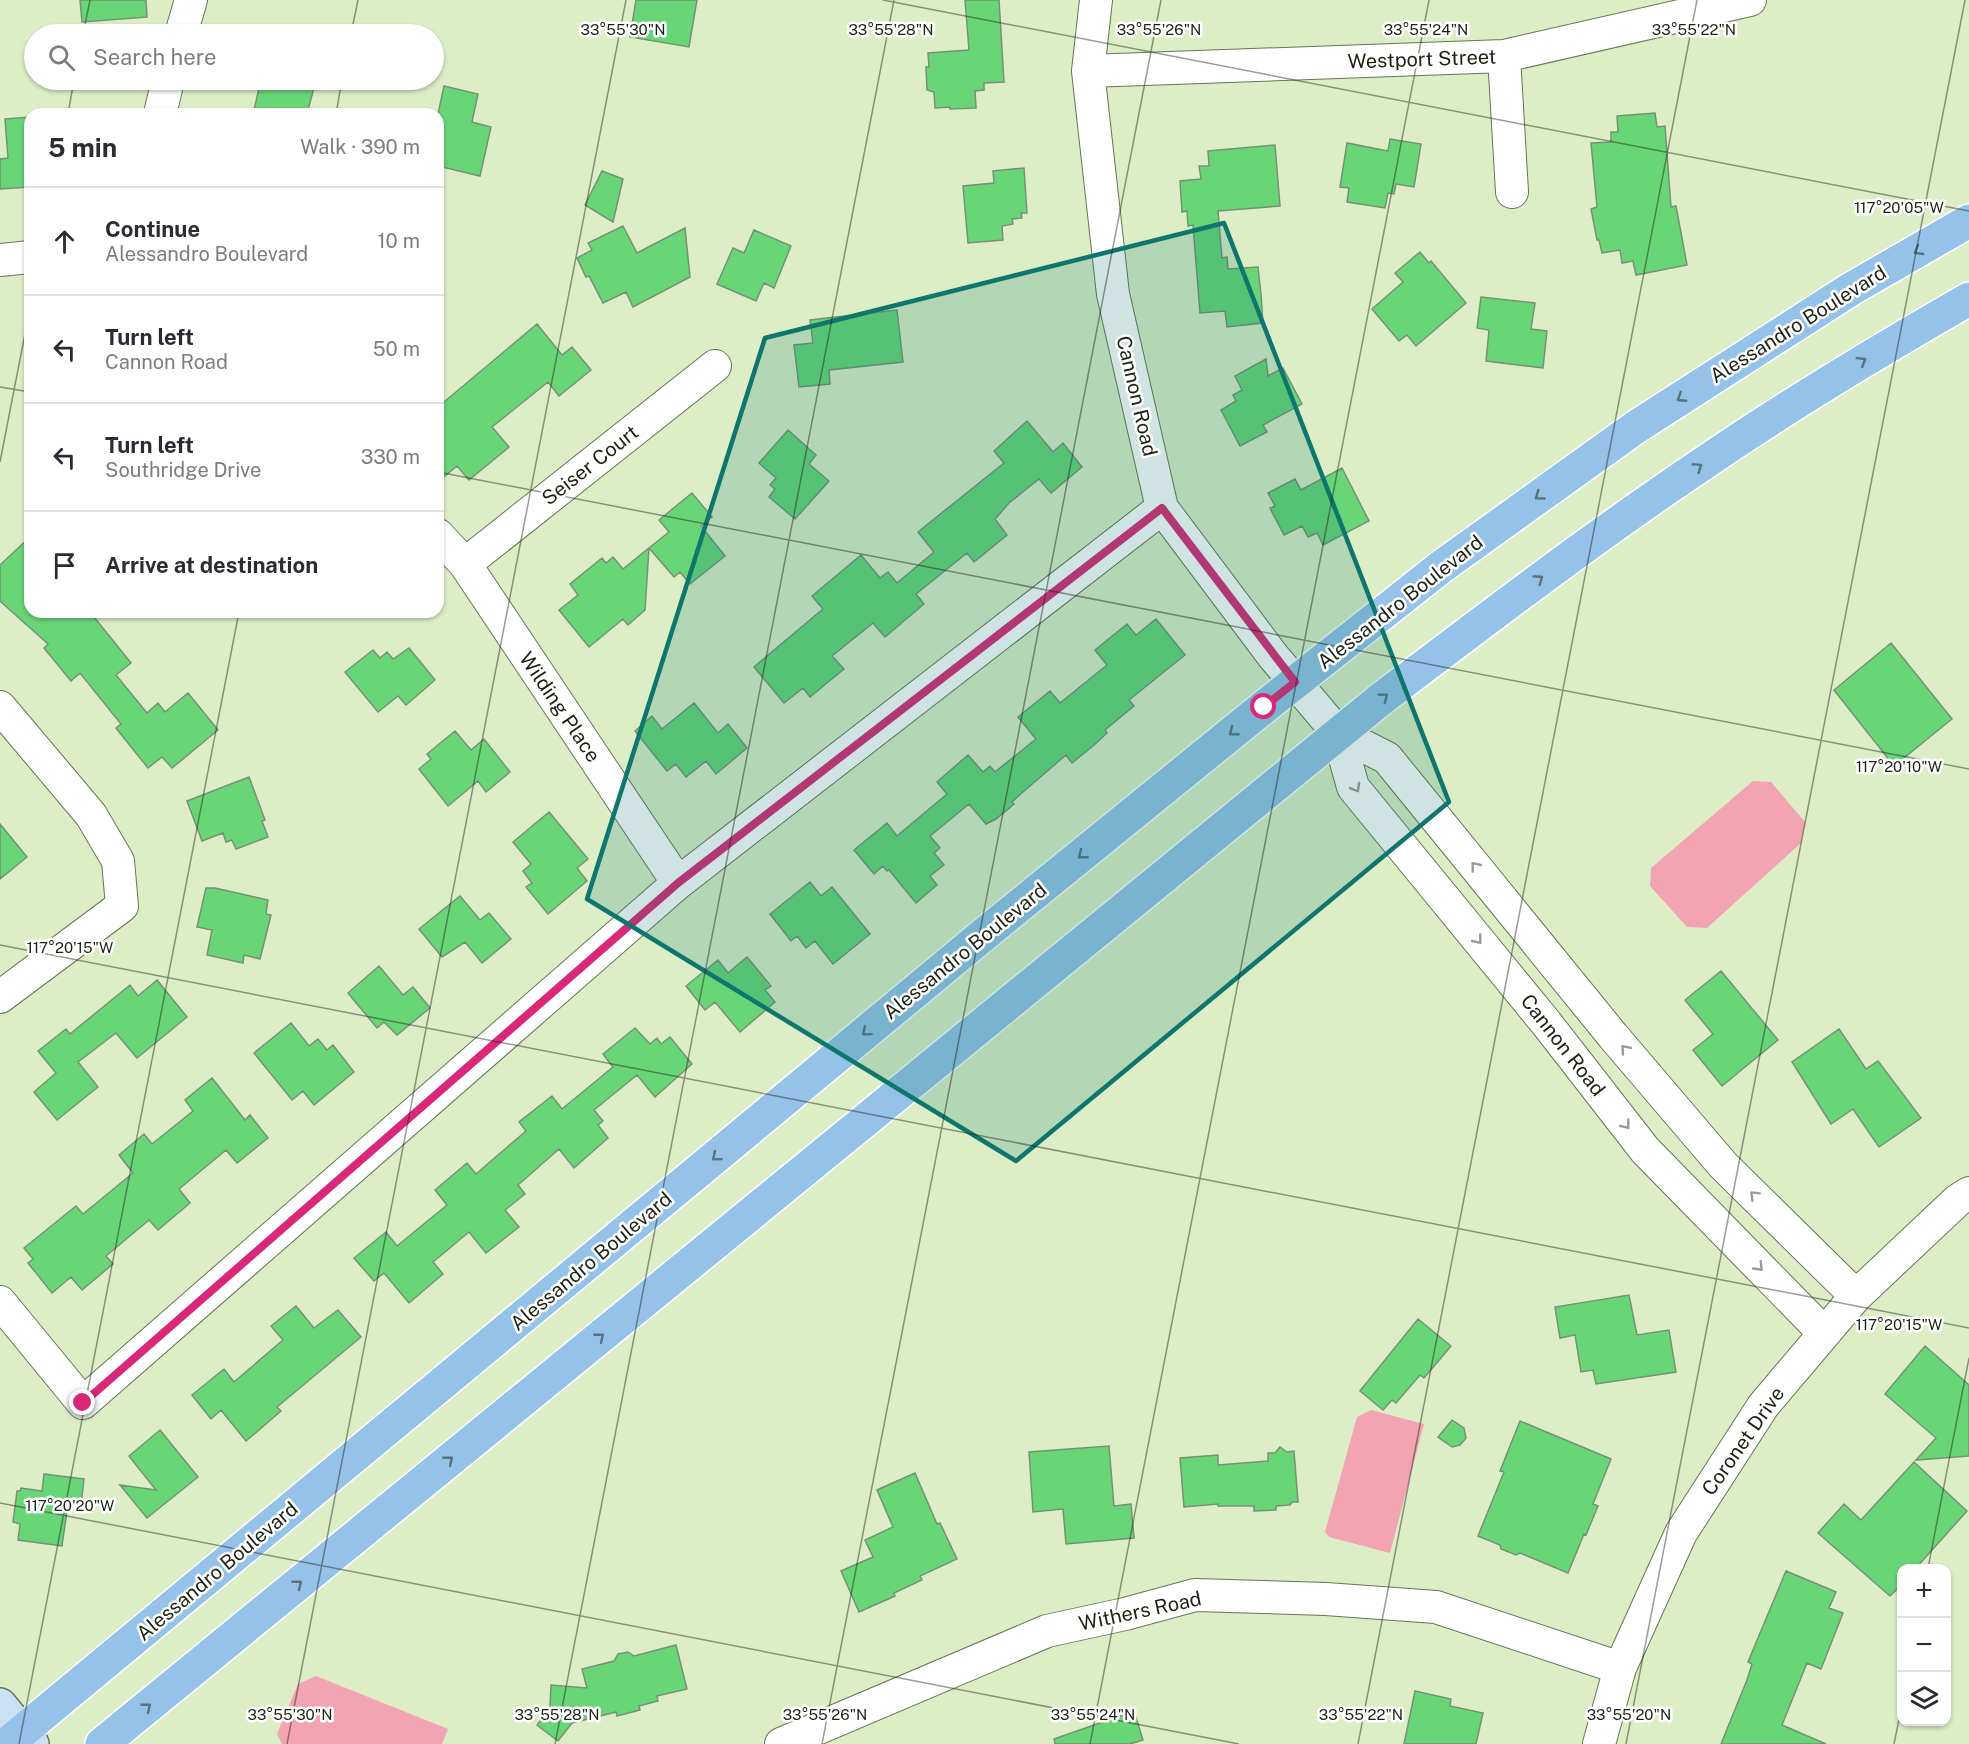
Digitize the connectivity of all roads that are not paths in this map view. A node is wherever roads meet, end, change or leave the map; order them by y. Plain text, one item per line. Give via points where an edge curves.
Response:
1 (191, 0) edge
2 (1096, 0) edge
3 (1750, 0) edge
4 (184, 24) edge
5 (1504, 56) junction
6 (1088, 71) junction
7 (166, 90) edge
8 (161, 108) edge
9 (1512, 192) dead end
10 (1969, 221) edge
11 (24, 258) edge
12 (0, 260) edge
13 (1969, 298) edge
14 (716, 366) dead end
15 (1162, 508) junction
16 (444, 541) edge
17 (465, 564) junction
18 (1295, 682) junction
19 (0, 707) edge
20 (1338, 733) junction
21 (678, 883) junction
22 (0, 997) edge
23 (1969, 1193) edge
24 (1856, 1296) junction
25 (0, 1302) edge
26 (1824, 1333) junction
27 (1620, 1668) junction
28 (0, 1706) edge
29 (21, 1740) edge
30 (102, 1744) edge
31 (781, 1744) edge
32 (1599, 1744) edge

1 - 4 street
2 - 6 street, Cannon Road
3 - 5 street, Westport Street
5 - 6 street, Westport Street
5 - 9 street
6 - 15 street, Cannon Road via 1113,294
7 - 8 street
10 -> 18 main road, Alessandro Boulevard via 1851,289 1636,427 1441,567
11 - 12 street
20 -> 13 main road via 1527,588 1706,461
14 - 17 street, Seiser Court
15 - 18 street, Cannon Road
15 - 21 street
16 - 17 street, Wilding Place
17 - 21 street, Wilding Place
18 - 20 street, Cannon Road
18 -> 29 main road, Alessandro Boulevard via 993,927
19 - 22 street via 91,815 118,861 122,906
24 -> 20 street, Cannon Road via 1723,1165 1387,758
20 -> 26 street, Cannon Road via 1353,787 1645,1150
30 -> 20 main road
21 - 25 street via 83,1403
23 - 24 street, Coronet Drive
24 - 26 street, Coronet Drive
26 - 27 street, Coronet Drive via 1763,1406 1681,1533
27 - 31 street, Withers Road via 1436,1607 1195,1595 1047,1631
27 - 32 street, Coronet Drive
28 - 29 main road

